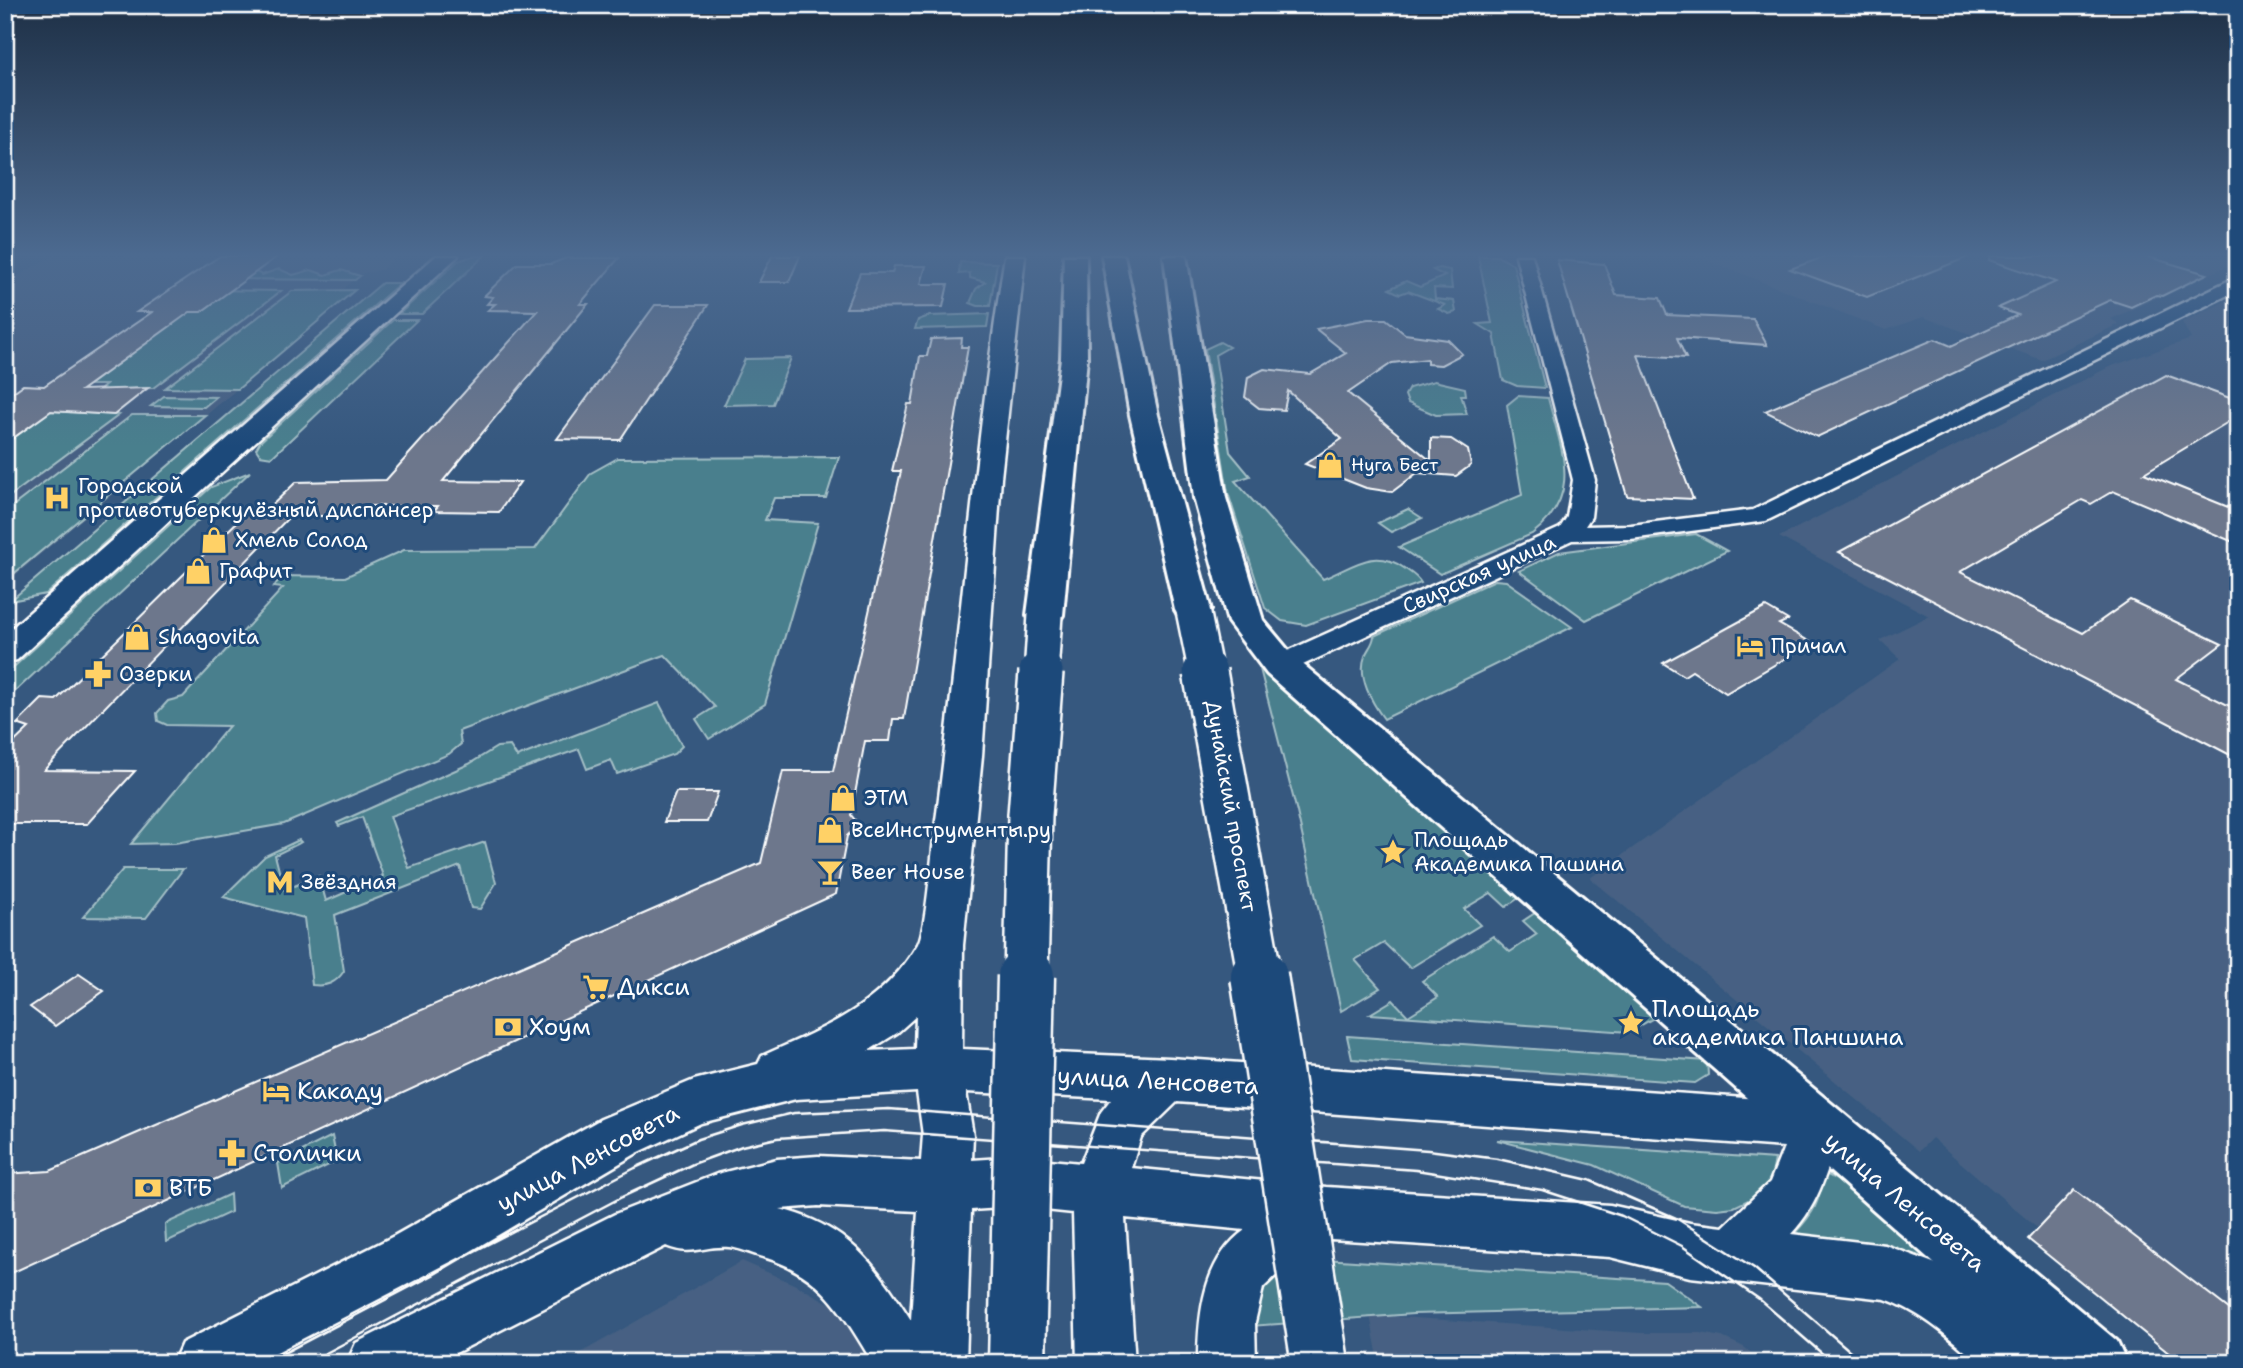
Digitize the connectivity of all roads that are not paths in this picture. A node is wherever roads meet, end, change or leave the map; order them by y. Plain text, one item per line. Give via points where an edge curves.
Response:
1 (377, 320) edge
2 (1007, 320) edge
3 (1074, 320) edge
4 (1125, 320) edge
5 (1184, 320) edge
6 (1541, 320) edge
7 (2162, 320) edge
8 (1569, 533) junction
9 (5, 652) edge
10 (1270, 654) junction
11 (941, 945) junction
12 (938, 1069) junction
13 (1170, 1080) junction
14 (747, 1087) junction
15 (1816, 1126) junction
16 (947, 1187) junction
17 (1099, 1188) junction
18 (1326, 1213) junction
19 (634, 1233) junction
20 (1733, 1255) junction
21 (202, 1363) edge
22 (376, 1363) edge
23 (906, 1363) edge
24 (937, 1363) edge
25 (1017, 1363) edge
26 (1106, 1363) edge
27 (1227, 1363) edge
28 (1320, 1363) edge
29 (2024, 1363) edge
30 (2095, 1363) edge

1 - 9 street
2 - 11 street
3 - 25 main road, bridge via 1030,815
4 - 28 main road, Дунайский проспект, bridge via 1226,769
5 - 10 main road via 1210,498 1246,622
6 - 8 street, Свирская улица via 1584,480 1581,509
7 - 8 street via 1758,516 1631,532
8 - 10 street, Свирская улица
10 - 15 main road
11 - 12 street
11 - 14 street via 907,996 885,1015
12 - 13 street, улица Ленсовета
12 - 14 street, улица Ленсовета via 836,1073
12 - 16 street via 948,1135
13 - 15 street, улица Ленсовета
13 - 17 street via 1143,1099 1121,1125
14 - 21 street, улица Ленсовета via 694,1102 619,1136 413,1255
15 - 20 street via 1788,1200
15 - 30 main road, улица Ленсовета
16 - 17 street via 1017,1182
16 - 19 street via 818,1181 777,1184 717,1199
16 - 24 street
17 - 18 street
17 - 26 street
18 - 20 street via 1610,1231
18 - 27 street via 1253,1258 1245,1269 1227,1312
19 - 22 street
19 - 23 street via 728,1221 798,1240 830,1259 858,1288
20 - 29 street via 1885,1272 1917,1283 1958,1308

